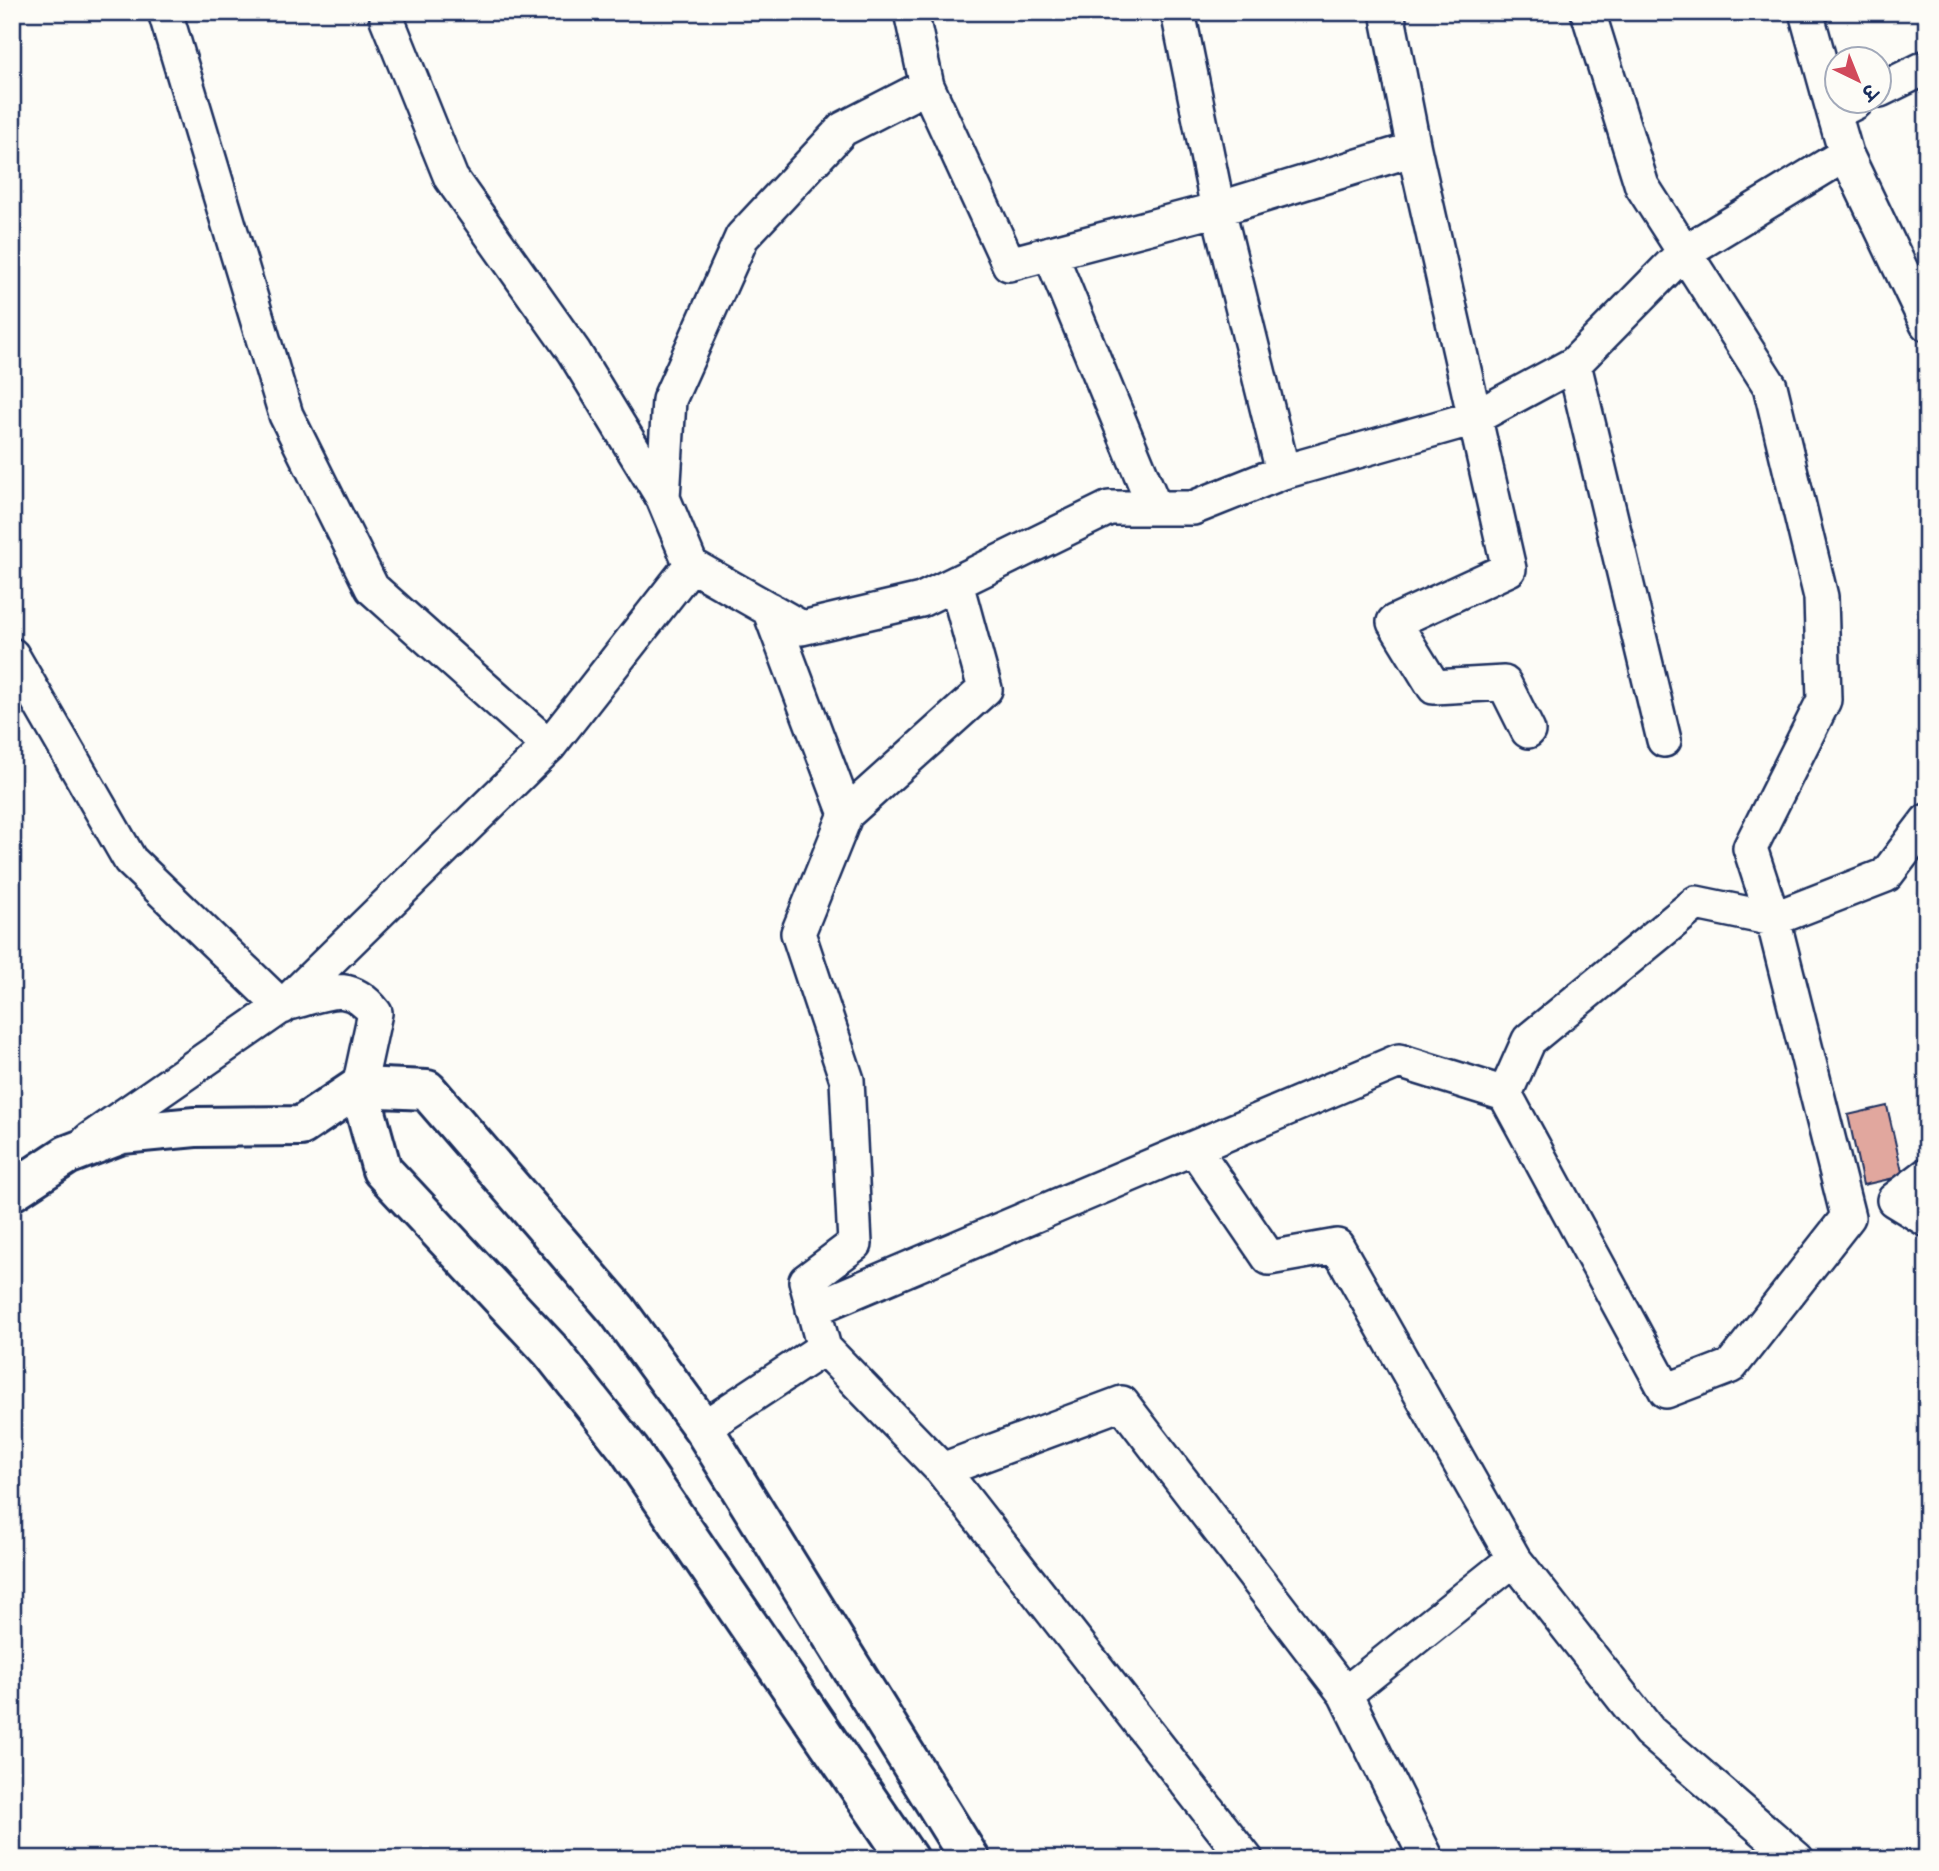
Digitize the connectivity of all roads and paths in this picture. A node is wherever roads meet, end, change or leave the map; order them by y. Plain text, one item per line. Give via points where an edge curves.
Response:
1 (165, 12) edge
2 (911, 12) edge
3 (1178, 12) edge
4 (1387, 12) edge
5 (1588, 12) edge
6 (1807, 12) edge
7 (387, 19) dead end
8 (1824, 54) edge
9 (1927, 67) edge
10 (1894, 83) edge
11 (927, 86) junction
12 (1845, 116) edge
13 (1414, 149) junction
14 (1846, 154) junction
15 (1218, 209) junction
16 (1049, 253) junction
17 (1682, 253) junction
18 (1927, 324) edge
19 (1574, 364) junction
20 (1474, 418) junction
21 (1283, 472) junction
22 (663, 498) junction
23 (1155, 508) junction
24 (691, 565) junction
25 (956, 583) junction
26 (769, 609) junction
27 (12, 655) edge
28 (1528, 731) dead end
29 (1664, 740) dead end
30 (549, 746) junction
31 (846, 814) junction
32 (1927, 821) edge
33 (1773, 919) junction
34 (283, 1006) junction
35 (359, 1087) junction
36 (1505, 1094) junction
37 (1194, 1148) junction
38 (67, 1155) junction
39 (1927, 1175) edge
40 (12, 1191) edge
41 (1927, 1220) edge
42 (813, 1309) junction
43 (824, 1348) junction
44 (703, 1428) junction
45 (942, 1470) junction
46 (1514, 1559) junction
47 (1345, 1695) junction
48 (971, 1857) edge
49 (908, 1859) edge
50 (1246, 1859) edge
51 (1427, 1859) edge
52 (1797, 1859) edge

1 - 30 street via 286,415 372,588
2 - 11 street
3 - 15 street
4 - 13 street
5 - 17 street via 1642,186
6 - 8 street
7 - 22 street via 451,178 574,352
9 - 10 street
11 - 16 street via 1009,264
11 - 22 street via 843,129 742,237 669,400
12 - 14 street
13 - 15 street
13 - 20 street
14 - 17 street
14 - 18 street
15 - 16 street
15 - 21 street
16 - 23 street
17 - 19 street
17 - 33 street via 1770,386 1821,597 1824,700 1750,848
19 - 20 street
19 - 29 street
20 - 21 street
20 - 28 street via 1508,569 1394,622 1434,687 1504,682
21 - 23 street via 1193,508
22 - 24 street
23 - 25 street via 1109,508
24 - 26 street
24 - 30 street
25 - 26 street via 921,600 802,628
25 - 31 street via 985,689
26 - 31 street
27 - 34 street via 130,860
30 - 34 street
31 - 42 street via 799,933 847,1080 855,1244 806,1281
32 - 33 street via 1885,875
33 - 36 street via 1696,903 1529,1040
33 - 36 street via 1848,1217 1731,1366 1666,1391
34 - 35 street via 339,990 362,997 374,1013
34 - 38 street
35 - 38 main road via 301,1126 195,1127 122,1134
35 - 44 main road via 427,1090 617,1310
35 - 49 main road via 382,1170 551,1351 629,1450
36 - 37 street via 1399,1061
37 - 42 street
37 - 46 street via 1269,1258 1337,1246
38 - 40 main road
39 - 41 street via 1894,1200
42 - 43 street
43 - 44 street
43 - 45 street
44 - 48 main road
45 - 47 street via 1122,1403
45 - 50 street
46 - 47 street
46 - 52 street via 1648,1731
47 - 51 street

